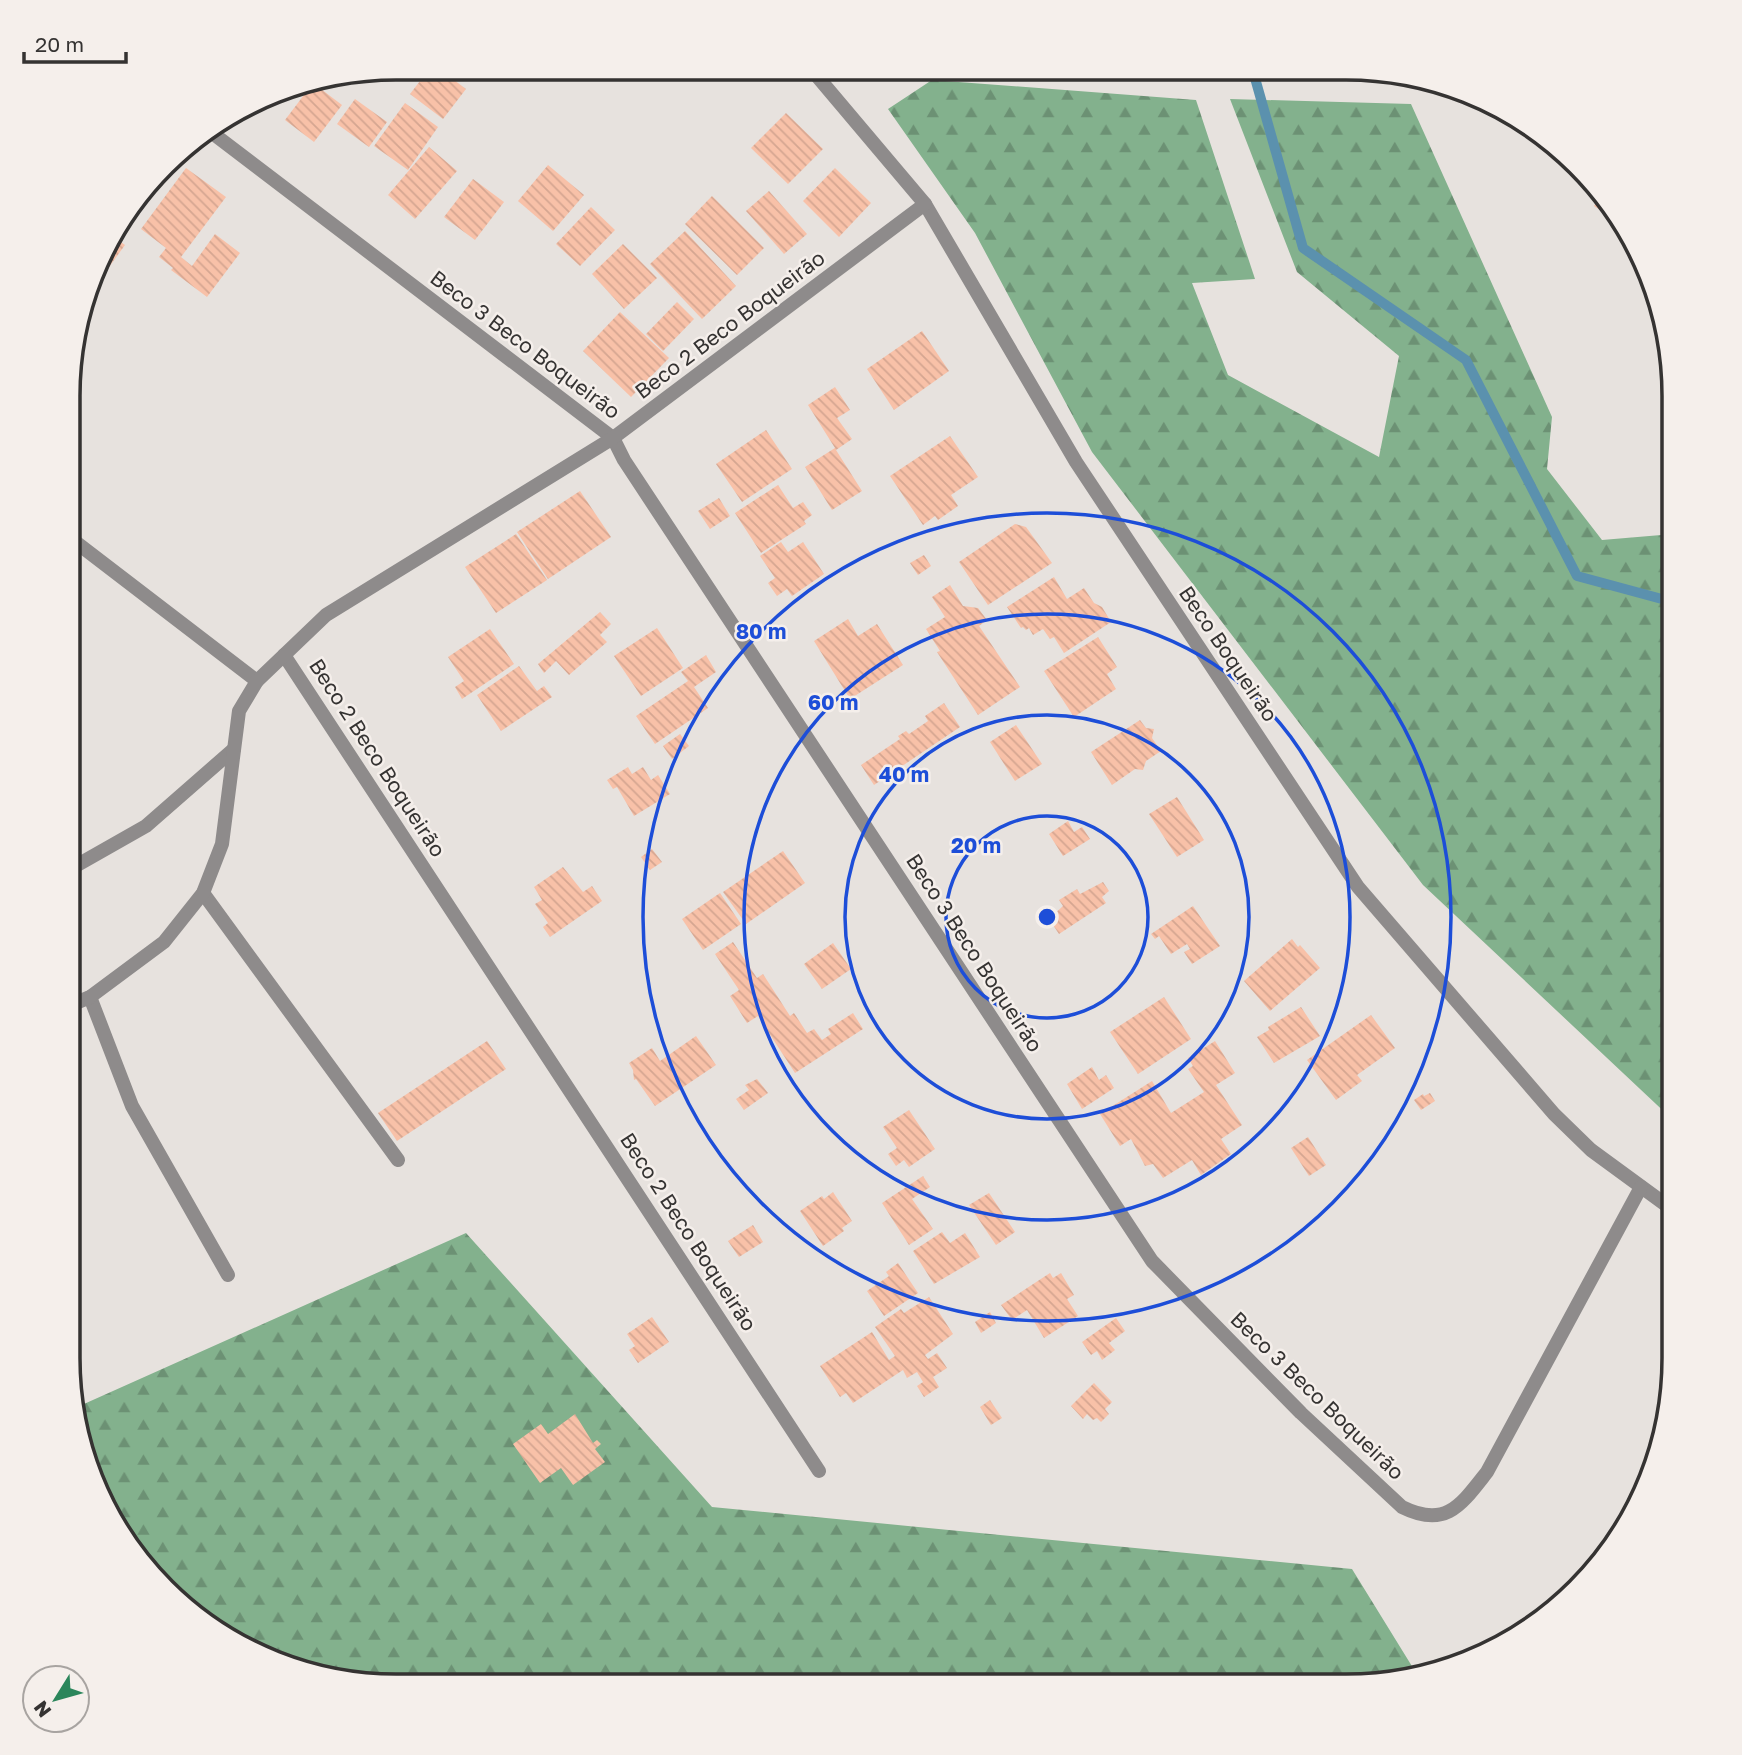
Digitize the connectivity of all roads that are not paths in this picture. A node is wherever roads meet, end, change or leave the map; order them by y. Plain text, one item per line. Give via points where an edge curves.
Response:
1 (820, 80) edge
2 (217, 137) edge
3 (925, 204) junction
4 (613, 438) junction
5 (80, 545) edge
6 (284, 655) junction
7 (257, 681) junction
8 (234, 749) junction
9 (80, 863) edge
10 (203, 893) junction
11 (90, 997) junction
12 (80, 1001) edge
13 (398, 1160) dead end
14 (1641, 1187) junction
15 (1662, 1202) edge
16 (228, 1276) dead end
17 (819, 1471) dead end

1 - 3 street, Beco Boqueirão
2 - 4 street, Beco 3 Beco Boqueirão
3 - 4 street, Beco 2 Beco Boqueirão
3 - 14 street, Beco Boqueirão via 1076,462 1358,887 1554,1114 1591,1150
4 - 6 street, Beco 2 Beco Boqueirão via 326,615
4 - 14 street, Beco 3 Beco Boqueirão via 1152,1261 1301,1413 1402,1507 1419,1515 1443,1516 1465,1499 1487,1472
5 - 7 street
6 - 7 street
6 - 17 street, Beco 2 Beco Boqueirão
7 - 8 street via 239,711
8 - 9 street via 146,826
8 - 10 street via 222,844
10 - 11 street via 164,942
10 - 13 street
11 - 12 street
11 - 16 street via 132,1106
14 - 15 street, Beco Boqueirão

